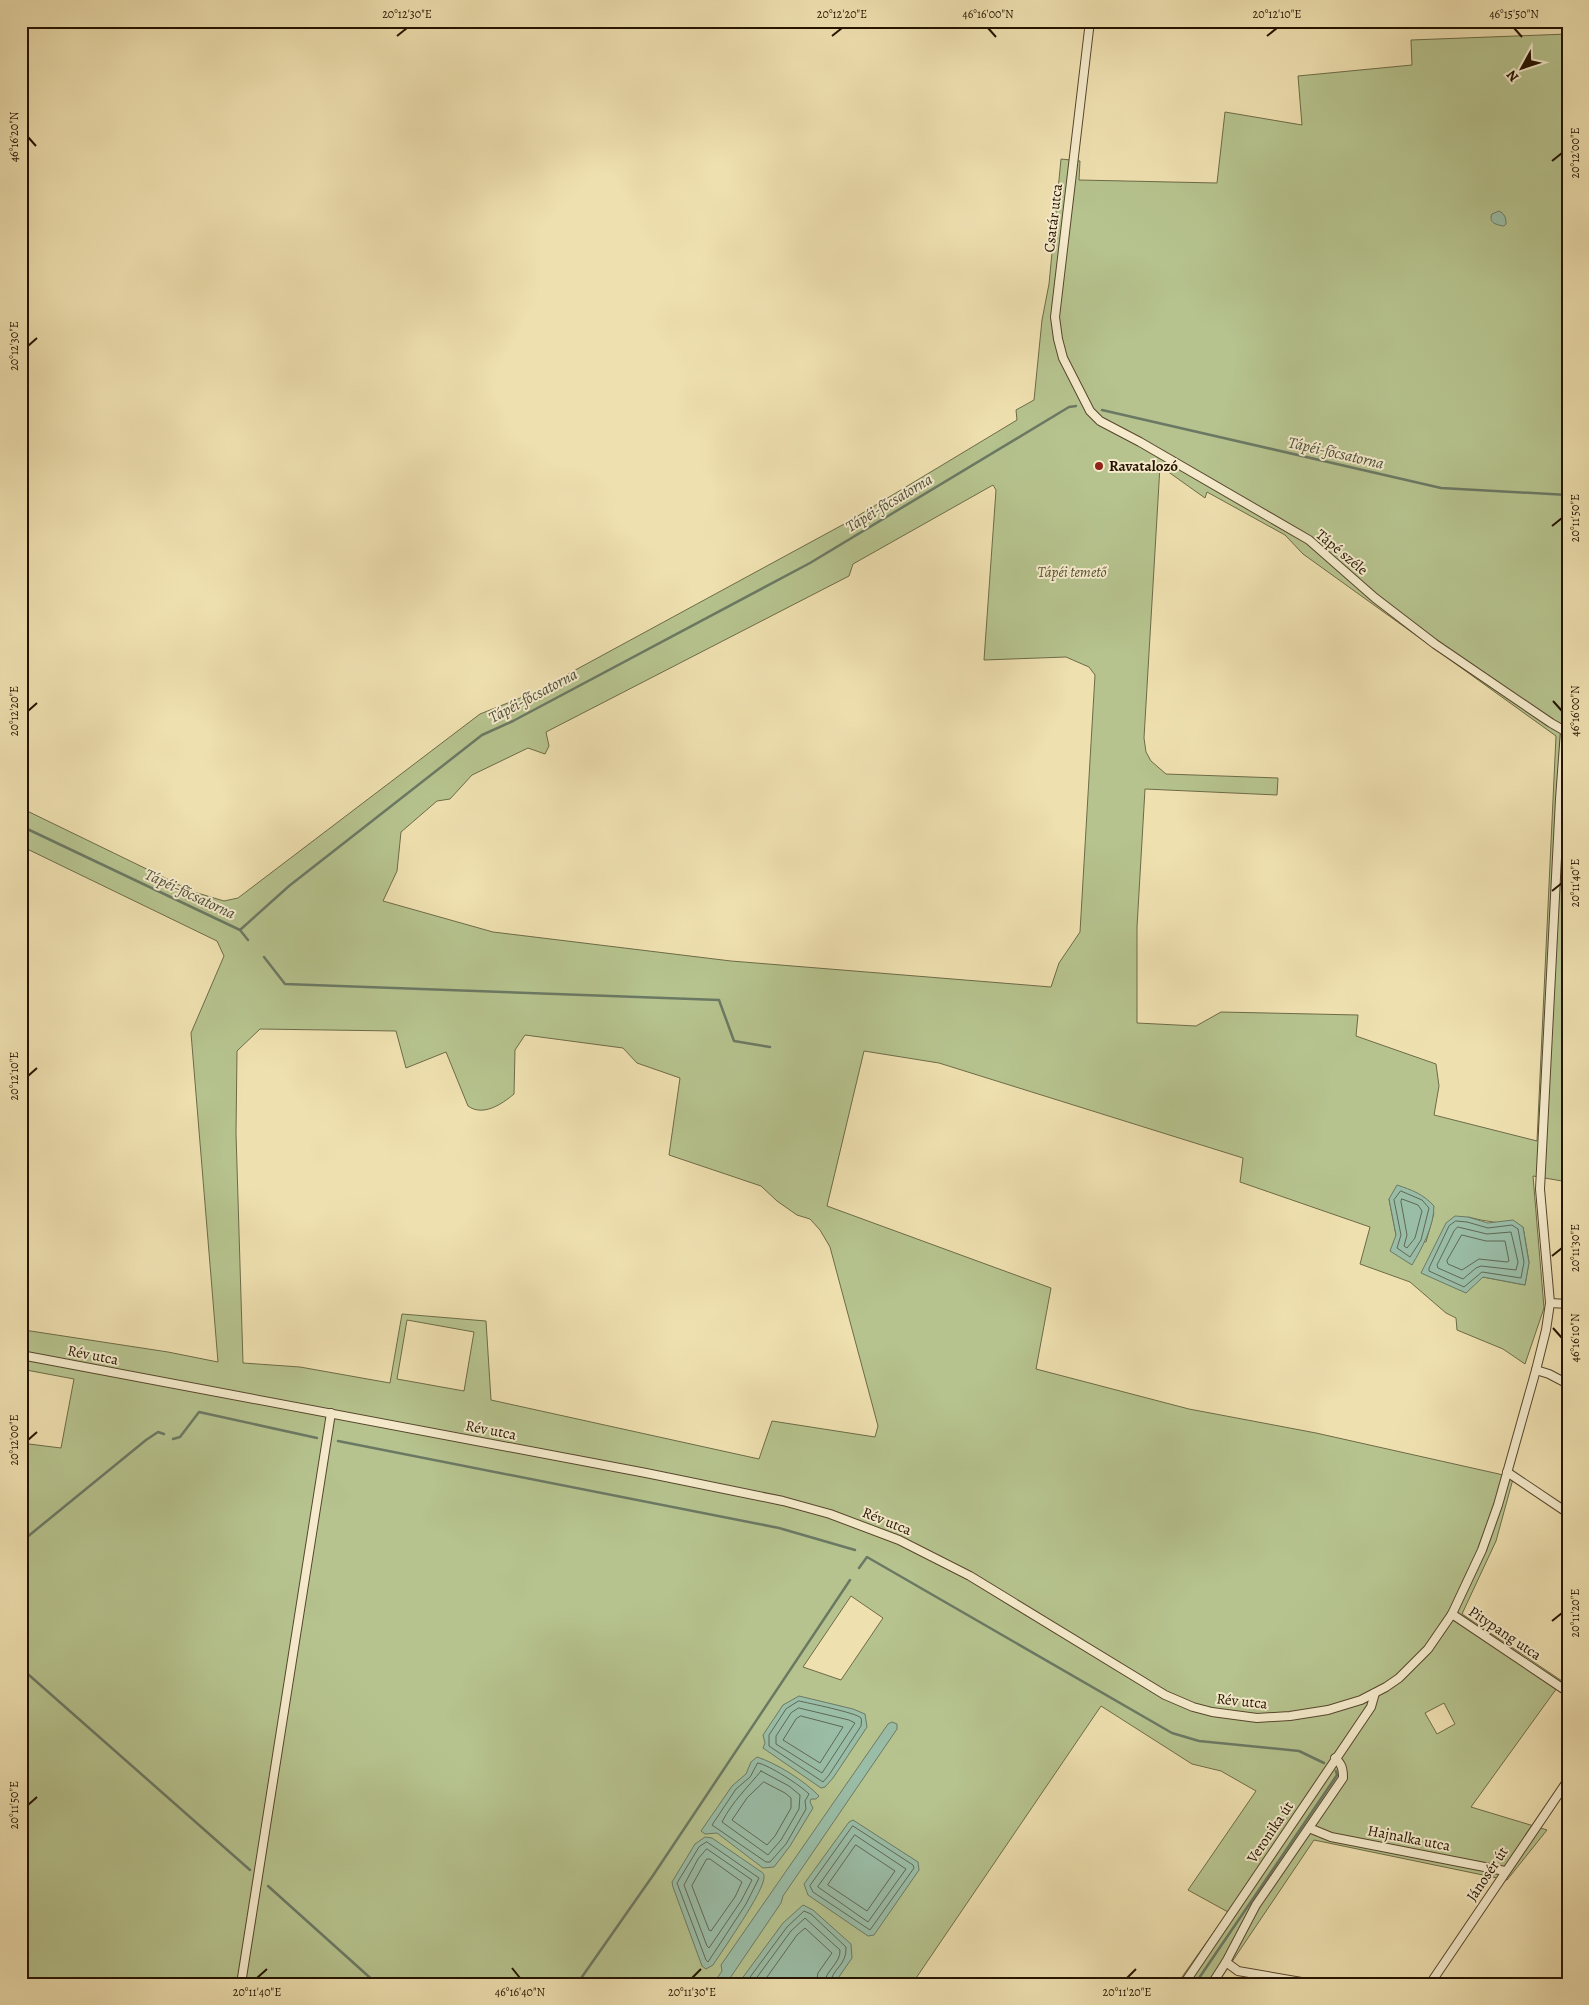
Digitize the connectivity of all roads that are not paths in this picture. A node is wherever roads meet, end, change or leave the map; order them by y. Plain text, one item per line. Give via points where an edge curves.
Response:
1 (1090, 21) edge
2 (1090, 411) joint
3 (1568, 717) edge
4 (1565, 731) junction
5 (1550, 1303) junction
6 (1568, 1304) edge
7 (21, 1355) edge
8 (1536, 1370) junction
9 (1568, 1384) edge
10 (331, 1414) junction
11 (1507, 1472) junction
12 (1568, 1513) edge
13 (1452, 1614) junction
14 (1568, 1692) edge
15 (1375, 1693) junction
16 (1335, 1758) junction
17 (1568, 1780) edge
18 (1309, 1828) junction
19 (1505, 1871) junction
20 (1226, 1962) junction
21 (242, 1984) edge
22 (1184, 1984) edge
23 (1212, 1984) edge
24 (1313, 1984) edge
25 (1430, 1984) edge

1 - 2 street, Csatár utca via 1055,318 1063,358
2 - 4 street, Tápé széle via 1105,425 1309,540 1375,598 1435,644
3 - 4 street, Rév utca
4 - 5 street, Rév utca via 1540,1189
5 - 6 street
5 - 8 street, Rév utca
7 - 10 street, Rév utca
8 - 9 street
8 - 11 street, Rév utca
10 - 15 street, Rév utca via 646,1473 784,1501 830,1514 933,1556 1165,1695 1193,1707 1226,1715 1269,1718 1328,1710
10 - 21 street
11 - 12 street
11 - 13 street, Rév utca via 1489,1531
13 - 14 street, Pitypang utca
13 - 15 street, Rév utca via 1419,1659 1399,1678
15 - 16 street, Veronika út via 1371,1707
16 - 18 street via 1340,1762 1343,1778
16 - 22 street, Veronika út
17 - 19 street, Jánosér út
18 - 19 street, Hajnalka utca via 1331,1836
18 - 20 street via 1256,1905
19 - 25 street, Jánosér út
20 - 23 street
20 - 24 street via 1238,1971

